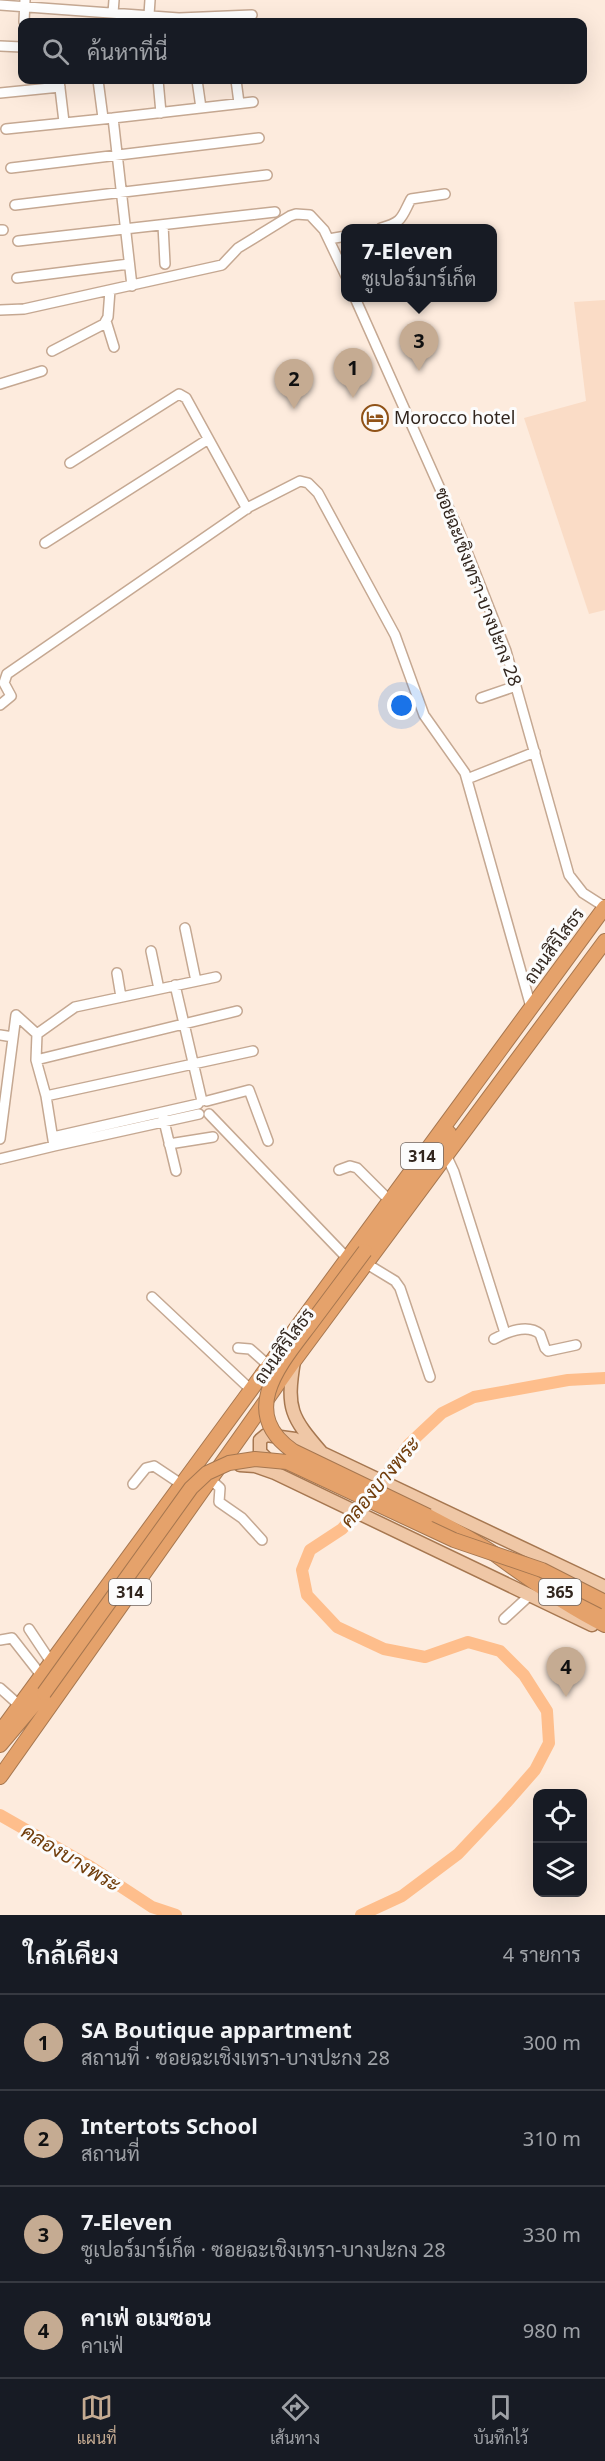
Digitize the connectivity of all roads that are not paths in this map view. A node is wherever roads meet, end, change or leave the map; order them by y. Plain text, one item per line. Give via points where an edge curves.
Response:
1 (114, 0) edge
2 (150, 0) edge
3 (25, 3) edge
4 (0, 5) edge
5 (113, 13) junction
6 (149, 15) junction
7 (252, 15) dead end
8 (24, 18) edge
9 (172, 18) edge
10 (234, 18) edge
11 (0, 46) edge
12 (18, 47) edge
13 (53, 84) edge
14 (59, 84) edge
15 (99, 84) edge
16 (158, 84) edge
17 (198, 84) edge
18 (237, 84) edge
19 (0, 93) edge
20 (253, 102) dead end
21 (239, 103) junction
22 (201, 108) junction
23 (161, 113) junction
24 (103, 118) junction
25 (113, 118) junction
26 (64, 122) junction
27 (6, 129) dead end
28 (259, 138) dead end
29 (118, 156) junction
30 (11, 168) dead end
31 (267, 175) dead end
32 (122, 193) junction
33 (445, 194) dead end
34 (15, 205) dead end
35 (275, 212) dead end
36 (395, 224) edge
37 (163, 225) junction
38 (126, 229) junction
39 (341, 237) edge
40 (328, 239) junction
41 (18, 241) dead end
42 (129, 264) junction
43 (165, 264) dead end
44 (341, 267) edge
45 (17, 278) dead end
46 (132, 286) junction
47 (110, 290) junction
48 (357, 302) edge
49 (0, 310) edge
50 (106, 321) junction
51 (114, 347) dead end
52 (52, 351) dead end
53 (42, 371) dead end
54 (0, 384) edge
55 (207, 440) junction
56 (70, 463) dead end
57 (246, 509) junction
58 (45, 543) dead end
59 (516, 686) junction
60 (481, 698) dead end
61 (0, 705) edge
62 (535, 752) junction
63 (467, 779) junction
64 (605, 907) edge
65 (184, 928) dead end
66 (605, 941) edge
67 (151, 951) dead end
68 (117, 973) dead end
69 (216, 977) dead end
70 (196, 981) junction
71 (175, 985) junction
72 (159, 989) junction
73 (121, 997) junction
74 (531, 1007) junction
75 (237, 1011) dead end
76 (184, 1022) junction
77 (37, 1034) junction
78 (0, 1035) edge
79 (13, 1037) junction
80 (253, 1051) dead end
81 (36, 1060) junction
82 (194, 1063) junction
83 (487, 1068) junction
84 (5, 1074) edge
85 (46, 1096) junction
86 (203, 1107) junction
87 (2, 1116) edge
88 (163, 1116) junction
89 (213, 1137) dead end
90 (0, 1139) edge
91 (268, 1141) dead end
92 (53, 1142) junction
93 (169, 1143) junction
94 (447, 1157) junction
95 (0, 1159) edge
96 (339, 1170) dead end
97 (176, 1171) dead end
98 (389, 1200) junction
99 (347, 1258) junction
100 (366, 1258) junction
101 (152, 1297) dead end
102 (505, 1333) junction
103 (494, 1339) dead end
104 (576, 1345) dead end
105 (238, 1348) dead end
106 (294, 1361) junction
107 (268, 1365) junction
108 (430, 1377) dead end
109 (250, 1389) junction
110 (239, 1406) junction
111 (253, 1419) junction
112 (221, 1430) junction
113 (238, 1439) junction
114 (322, 1453) junction
115 (212, 1477) junction
116 (133, 1484) dead end
117 (181, 1484) junction
118 (297, 1485) junction
119 (262, 1540) dead end
120 (514, 1570) junction
121 (605, 1587) edge
122 (530, 1596) junction
123 (605, 1602) edge
124 (605, 1613) edge
125 (504, 1619) dead end
126 (605, 1625) edge
127 (28, 1629) dead end
128 (605, 1630) edge
129 (0, 1640) edge
130 (51, 1662) junction
131 (41, 1675) junction
132 (0, 1688) edge
133 (19, 1705) junction
134 (0, 1732) edge
135 (0, 1745) edge
136 (0, 1777) edge

1 - 5 street
2 - 6 street
3 - 4 street
3 - 5 street
3 - 8 street
5 - 6 street
6 - 9 street
7 - 10 street
11 - 12 street
13 - 19 street
14 - 26 street
15 - 24 street
16 - 23 street
17 - 22 street
18 - 21 street
20 - 21 street
21 - 22 street
22 - 23 street
23 - 25 street
24 - 25 street
24 - 26 street
25 - 29 street
26 - 27 street
28 - 29 street
29 - 30 street
29 - 32 street
31 - 32 street
32 - 34 street
32 - 38 street
33 - 36 street via 411,200 404,217
35 - 37 street
37 - 38 street
37 - 43 street
38 - 41 street
38 - 42 street
39 - 40 street
40 - 44 street
40 - 46 street via 316,219 296,214 238,248 222,265
42 - 45 street
42 - 46 street
46 - 47 street
47 - 49 street via 24,309
47 - 50 street
48 - 59 street, ซอยฉะเชิงเทรา-บางปะกง 28 via 462,539
50 - 51 street
50 - 52 street
53 - 54 street
55 - 56 street via 186,398 179,394
55 - 57 street
55 - 58 street
57 - 61 street via 7,674 4,683 11,696
57 - 63 street via 300,481 318,493 394,635 424,716
59 - 60 street
59 - 62 street, ซอยฉะเชิงเทรา-บางปะกง 28
62 - 63 street
62 - 64 street, ซอยฉะเชิงเทรา-บางปะกง 28 via 569,875
63 - 74 street
64 - 74 highway, ถนนสิริโสธร / 314
65 - 70 street
66 - 94 highway, ถนนสิริโสธร / 314
67 - 72 street
68 - 73 street
69 - 70 street
70 - 71 street
71 - 72 street
71 - 76 street
72 - 73 street
73 - 77 street via 75,1007
74 - 83 highway, ถนนสิริโสธร / 314
75 - 76 street
76 - 81 street
76 - 82 street
77 - 79 street via 16,1015
77 - 81 street
78 - 79 street
79 - 84 street
80 - 82 street
81 - 85 street
82 - 85 street
82 - 86 street
83 - 98 highway, ถนนสิริโสธร / 314
83 - 100 highway
84 - 87 street
85 - 92 street
86 - 88 street
86 - 91 street via 249,1090
86 - 99 street
87 - 90 street
88 - 92 street
88 - 93 street
89 - 93 street
92 - 95 street
93 - 97 street
94 - 100 highway, ถนนสิริโสธร / 314
94 - 102 street
96 - 98 street via 357,1168
98 - 99 highway, ถนนสิริโสธร / 314
99 - 107 highway, ถนนสิริโสธร / 314
100 - 106 highway, ถนนสิริโสธร / 314
100 - 108 street via 400,1288
100 - 120 highway, bridge via 277,1371 267,1399 268,1421 279,1440 293,1451 428,1516
101 - 109 street
102 - 103 street
102 - 104 street via 520,1329 537,1331 549,1351
105 - 107 street via 250,1349
106 - 111 highway, ถนนสิริโสธร / 314
106 - 114 main road, 365 via 289,1390 292,1410
107 - 109 highway, ถนนสิริโสธร / 314
109 - 110 highway, ถนนสิริโสธร / 314
110 - 111 highway via 243,1417
110 - 112 highway, ถนนสิริโสธร / 314
111 - 113 highway, ถนนสิริโสธร / 314
112 - 113 highway via 232,1430
112 - 117 highway, ถนนสิริโสธร / 314
113 - 115 highway, ถนนสิริโสธร / 314
114 - 118 main road via 281,1436 266,1435 260,1440 264,1457
114 - 121 main road, 365
115 - 118 main road, 365 via 239,1466 255,1466
115 - 119 street via 220,1488 219,1502 242,1518
115 - 136 highway, ถนนสิริโสธร / 314
116 - 117 street via 147,1468 154,1466
117 - 130 highway, ถนนสิริโสธร / 314
118 - 122 main road, 365
120 - 124 highway, 365
120 - 126 highway
122 - 125 street
122 - 128 main road, 365
123 - 135 highway, bridge via 532,1565 441,1534 297,1466 270,1459 237,1461 207,1473 190,1488 44,1693
127 - 130 street
129 - 131 street via 12,1638
130 - 131 highway, ถนนสิริโสธร / 314
131 - 133 highway, ถนนสิริโสธร / 314
132 - 133 street
133 - 134 highway, ถนนสิริโสธร / 314

